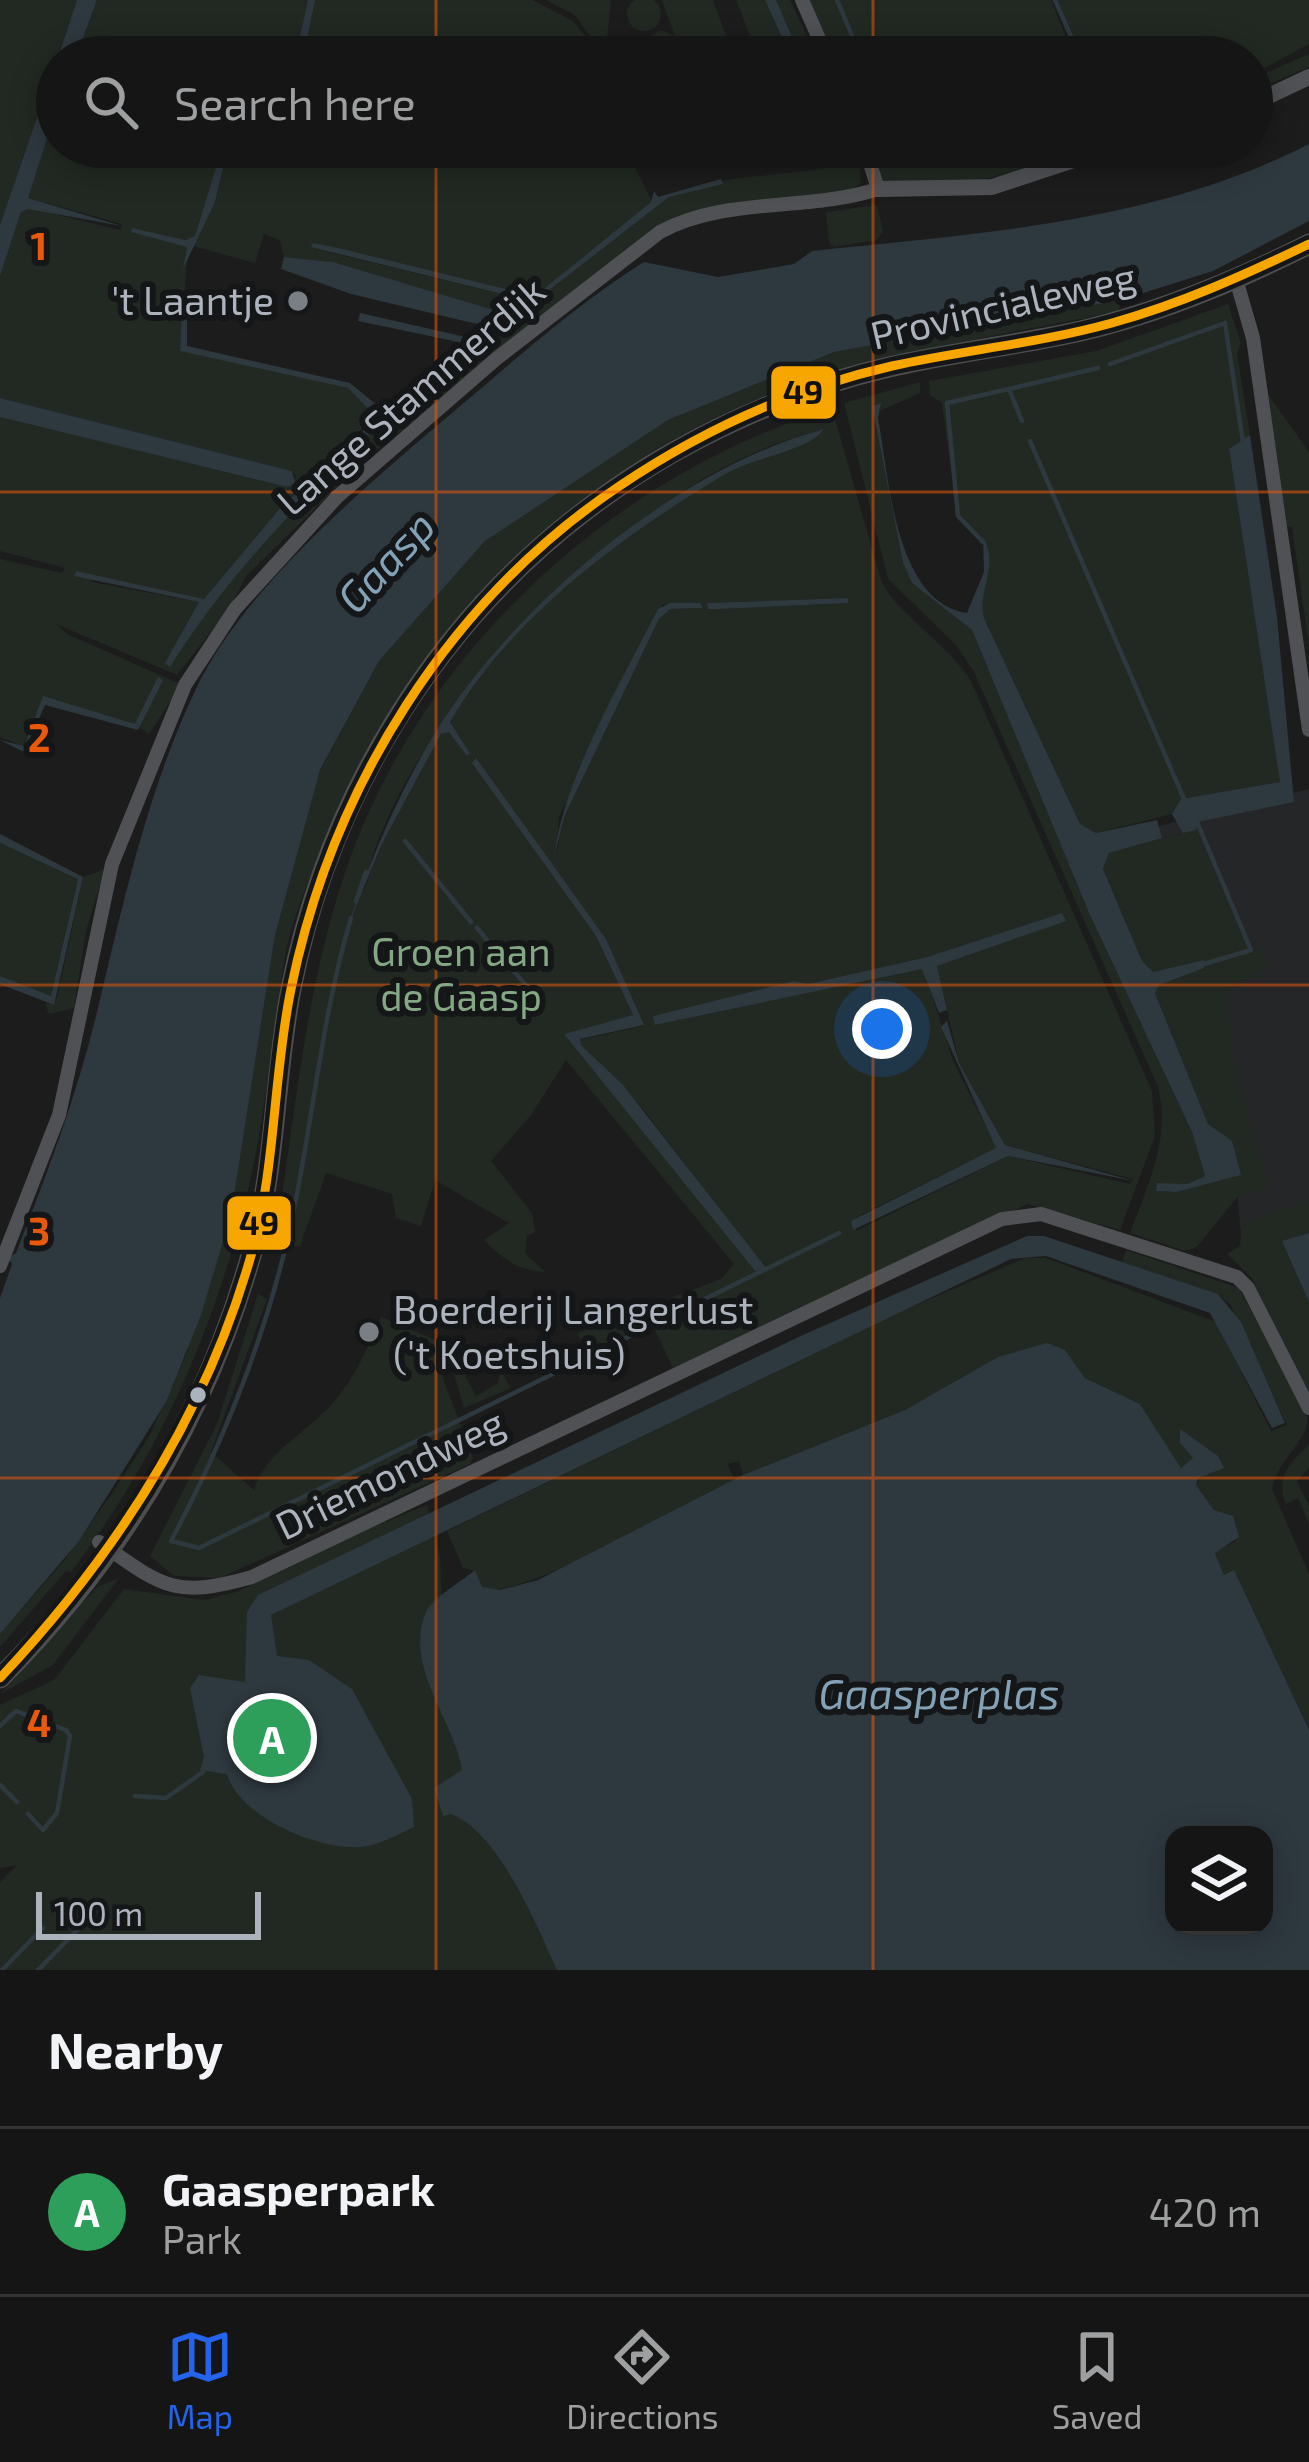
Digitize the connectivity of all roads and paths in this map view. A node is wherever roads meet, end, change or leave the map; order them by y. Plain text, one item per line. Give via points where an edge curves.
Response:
1 (802, 0) edge
2 (818, 36) edge
3 (1309, 76) edge
4 (1273, 94) edge
5 (872, 168) edge
6 (1049, 168) edge
7 (878, 189) junction
8 (1309, 244) edge
9 (1236, 279) junction
10 (1309, 730) edge
11 (3, 1258) edge
12 (1309, 1408) edge
13 (105, 1546) junction
14 (0, 1666) edge
15 (0, 1678) edge

1 - 2 street
3 - 4 street
5 - 7 street
6 - 7 street, Lange Stammerdijk via 992,187
7 - 11 street, Lange Stammerdijk via 688,217 660,232 401,438 235,609 183,688 112,864 59,1115
8 - 9 main road, Provincialeweg
9 - 10 street via 1252,338
9 - 13 main road, Provincialeweg via 1123,320 834,382 662,458 545,544 424,676 351,802 298,960 273,1121 202,1360
12 - 13 street, Driemondweg via 1237,1277 1041,1214 983,1228 252,1577 182,1589
13 - 14 main road, Provincialeweg
13 - 15 main road, Provincialeweg via 66,1610

